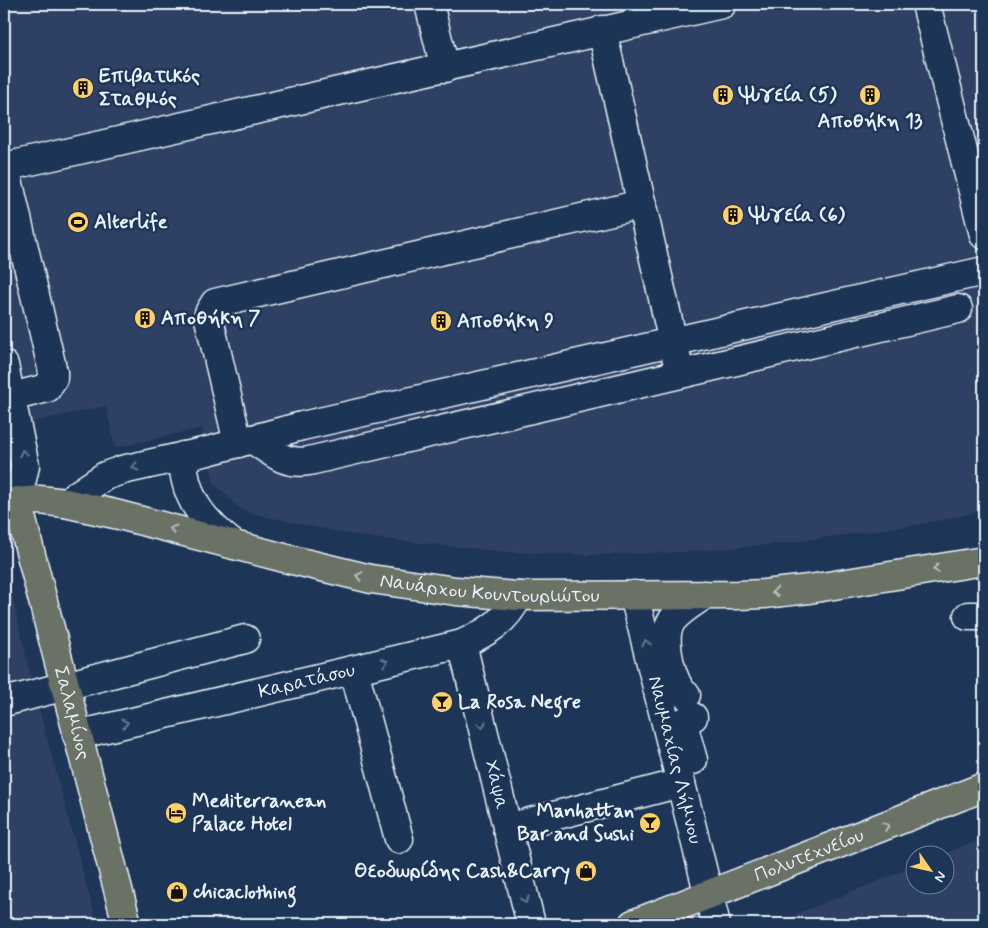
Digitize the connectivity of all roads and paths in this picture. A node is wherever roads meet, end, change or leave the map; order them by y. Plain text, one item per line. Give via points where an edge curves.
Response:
1 (429, 4) edge
2 (722, 4) edge
3 (926, 4) edge
4 (602, 30) junction
5 (445, 68) junction
6 (4, 167) edge
7 (642, 204) junction
8 (984, 235) edge
9 (984, 271) edge
10 (958, 309) dead end
11 (673, 342) junction
12 (4, 365) edge
13 (680, 374) junction
14 (11, 397) junction
15 (245, 441) junction
16 (183, 456) junction
17 (8, 497) edge
18 (65, 503) junction
19 (234, 545) junction
20 (984, 561) edge
21 (634, 595) junction
22 (704, 595) junction
23 (518, 596) junction
24 (245, 639) dead end
25 (462, 644) junction
26 (354, 670) junction
27 (65, 686) junction
28 (4, 702) edge
29 (78, 735) junction
30 (681, 783) junction
31 (984, 787) edge
32 (507, 828) junction
33 (399, 839) dead end
34 (702, 864) junction
35 (709, 893) junction
36 (127, 924) edge
37 (531, 924) edge
38 (633, 924) edge
39 (716, 924) edge

1 - 5 street
2 - 4 street
3 - 8 street
4 - 5 street
4 - 7 street
5 - 6 street
6 - 14 street via 53,378 47,388
7 - 11 street
7 - 15 street via 215,303 209,319
9 - 11 street
10 - 13 street
11 - 13 street
11 - 15 street
12 - 14 street
13 - 15 street via 302,462 282,459
17 -> 14 street via 25,466
15 - 16 street
16 -> 18 street via 105,476
16 - 19 street via 185,484 193,501 213,527
17 - 18 main road, Ναυάρχου Κουντουριώτου
17 - 27 main road, Σαλαμίνος
19 -> 18 main road, Ναυάρχου Κουντουριώτου
23 -> 19 main road, Ναυάρχου Κουντουριώτου via 371,579
20 -> 22 main road, Ναυάρχου Κουντουριώτου via 809,589
21 - 22 main road, Ναυάρχου Κουντουριώτου
21 - 23 main road, Ναυάρχου Κουντουριώτου
30 -> 21 street, Ναυμαχίας Λήμνου
22 - 34 street via 678,614 669,626 666,641 674,680 689,706 685,731 713,842
23 - 25 street, Καρατάσου via 502,620
24 - 27 street
26 -> 25 street, Καρατάσου
25 -> 32 street, Χάψα
29 -> 26 street, Καρατάσου
26 - 33 street
27 - 28 street
27 - 29 main road, Σαλαμίνος
29 - 36 main road, Σαλαμίνος
30 - 32 street
30 - 34 street, Ναυμαχίας Λήμνου
35 -> 31 main road, Πολυτεχνείου
32 -> 37 street, Χάψα
34 - 35 street, Ναυμαχίας Λήμνου
35 - 38 main road, Πολυτεχνείου
35 - 39 street, Ναυμαχίας Λήμνου

